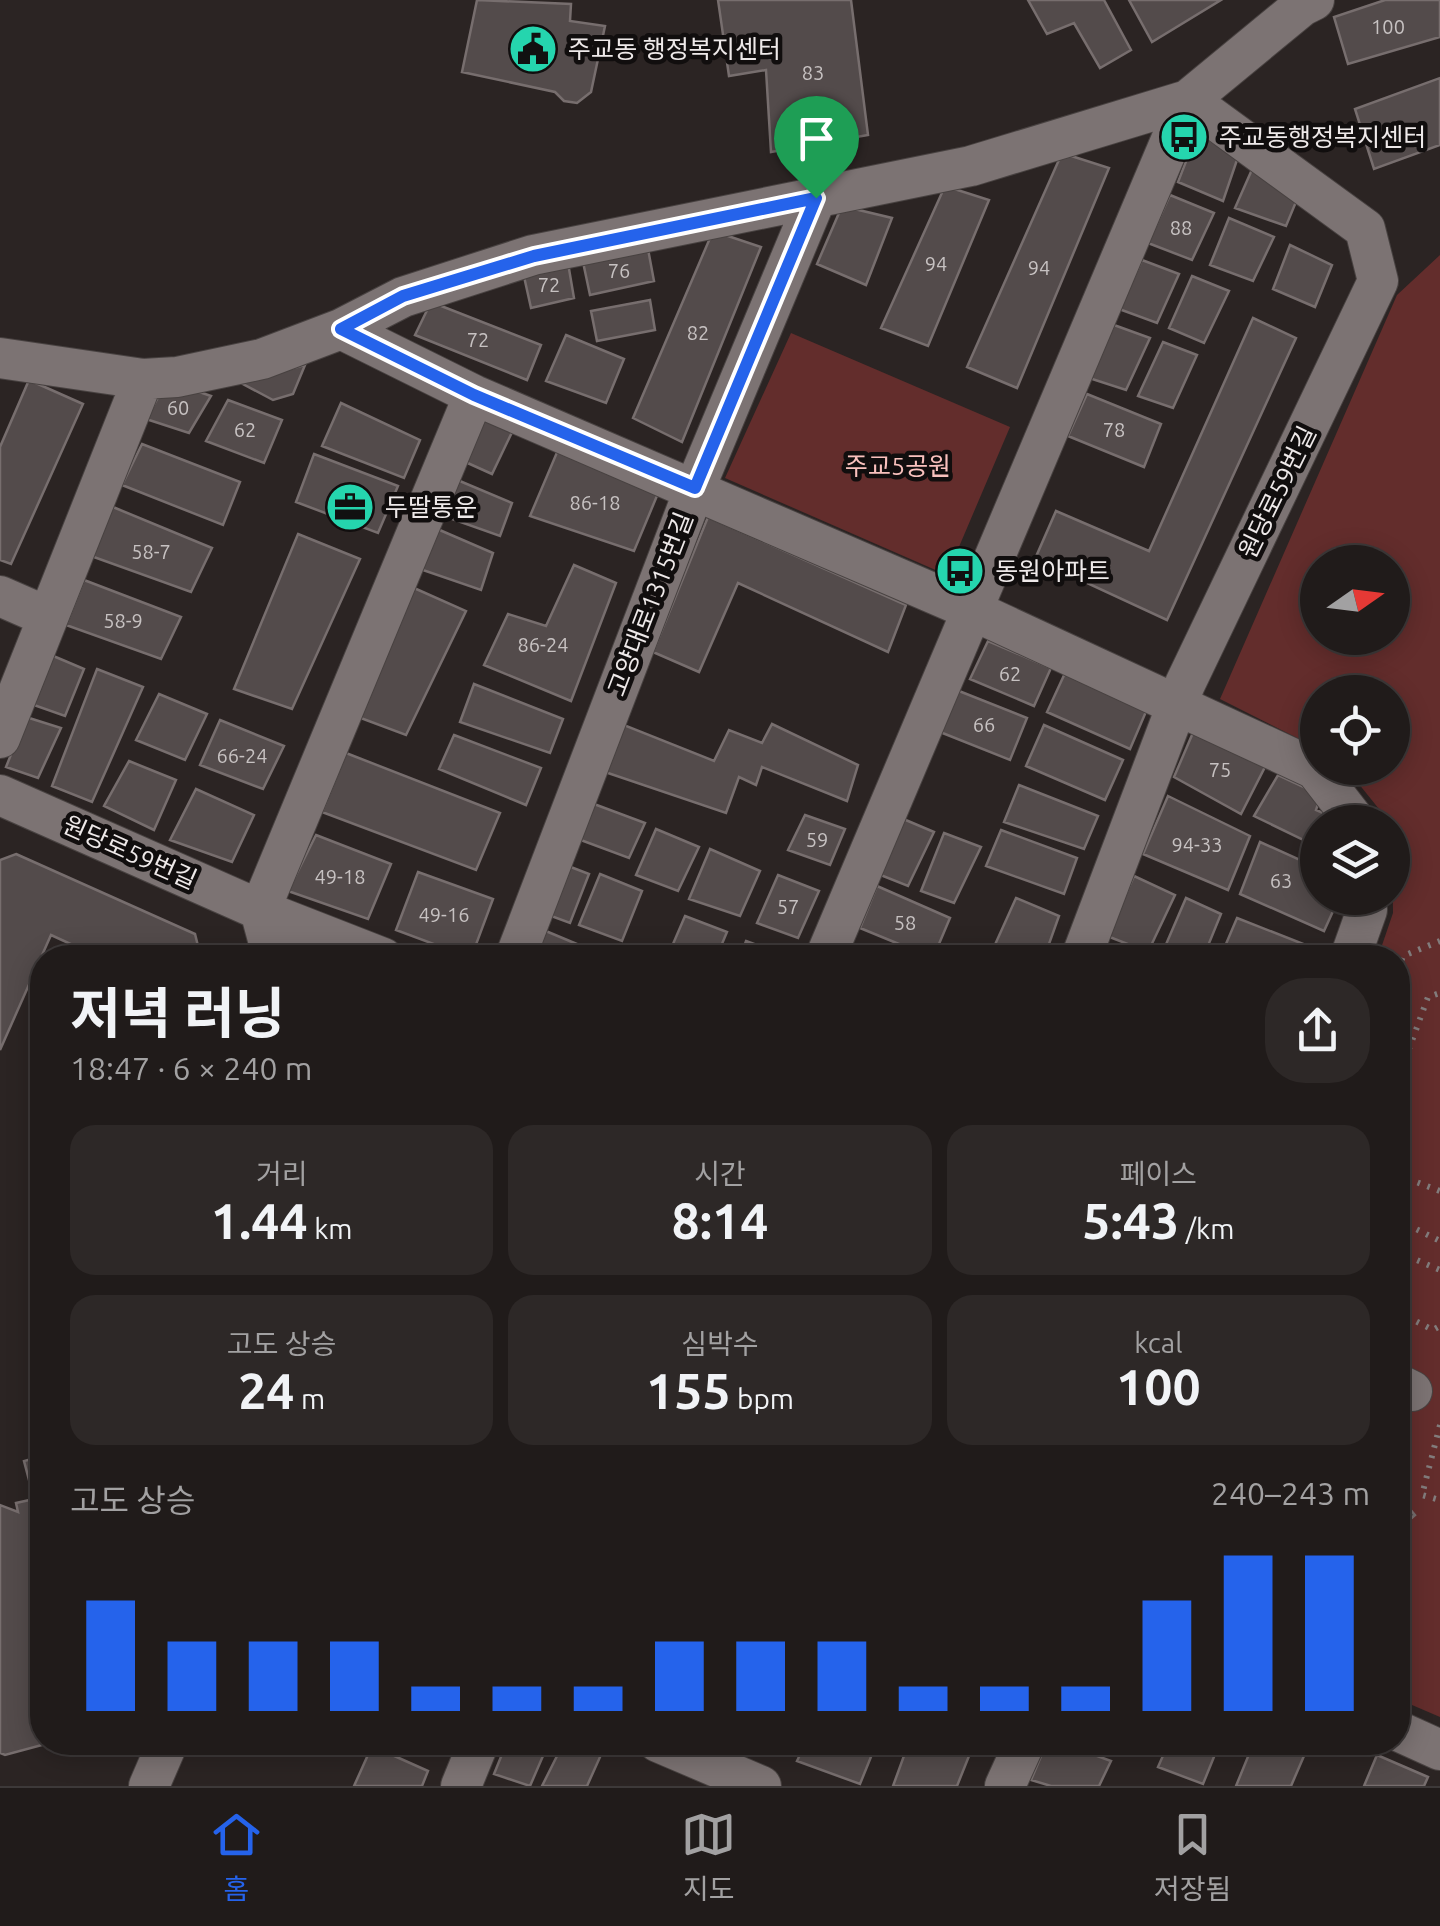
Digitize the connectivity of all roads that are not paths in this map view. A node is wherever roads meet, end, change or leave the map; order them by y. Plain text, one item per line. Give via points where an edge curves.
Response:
1 (1314, 0) edge
2 (1188, 100) junction
3 (816, 198) junction
4 (341, 329) junction
5 (0, 358) edge
6 (143, 379) junction
7 (474, 395) junction
8 (695, 488) junction
9 (0, 596) edge
10 (974, 610) junction
11 (48, 617) junction
12 (1177, 705) junction
13 (0, 738) edge
14 (0, 795) edge
15 (1343, 805) edge
16 (260, 910) junction
17 (1366, 915) edge
18 (270, 945) edge
19 (350, 945) edge
20 (520, 945) edge
21 (831, 945) edge
22 (1085, 945) edge
23 (1355, 945) edge
24 (1410, 1736) edge
25 (1440, 1750) edge
26 (163, 1755) edge
27 (474, 1755) edge
28 (688, 1755) edge
29 (1019, 1755) edge
30 (150, 1786) edge
31 (461, 1786) edge
32 (761, 1786) edge
33 (1005, 1786) edge

1 - 2 street
2 - 3 street via 970,166
2 - 10 street
2 - 12 street, 원당로59번길 via 1366,229 1378,280
3 - 4 street via 534,256 403,296
3 - 8 street, 고양대로1315번길
4 - 6 street via 262,359
4 - 7 street
5 - 6 street
6 - 11 street
7 - 8 street
7 - 16 street
8 - 10 street
8 - 20 street, 고양대로1315번길
9 - 11 street
10 - 12 street
10 - 21 street
11 - 13 street
12 - 15 street via 1315,770
12 - 22 street, 원당로59번길
14 - 16 street, 원당로59번길
16 - 18 street
16 - 19 street, 원당로59번길
17 - 23 street
24 - 25 street
26 - 30 street
27 - 31 street
28 - 32 street
29 - 33 street

